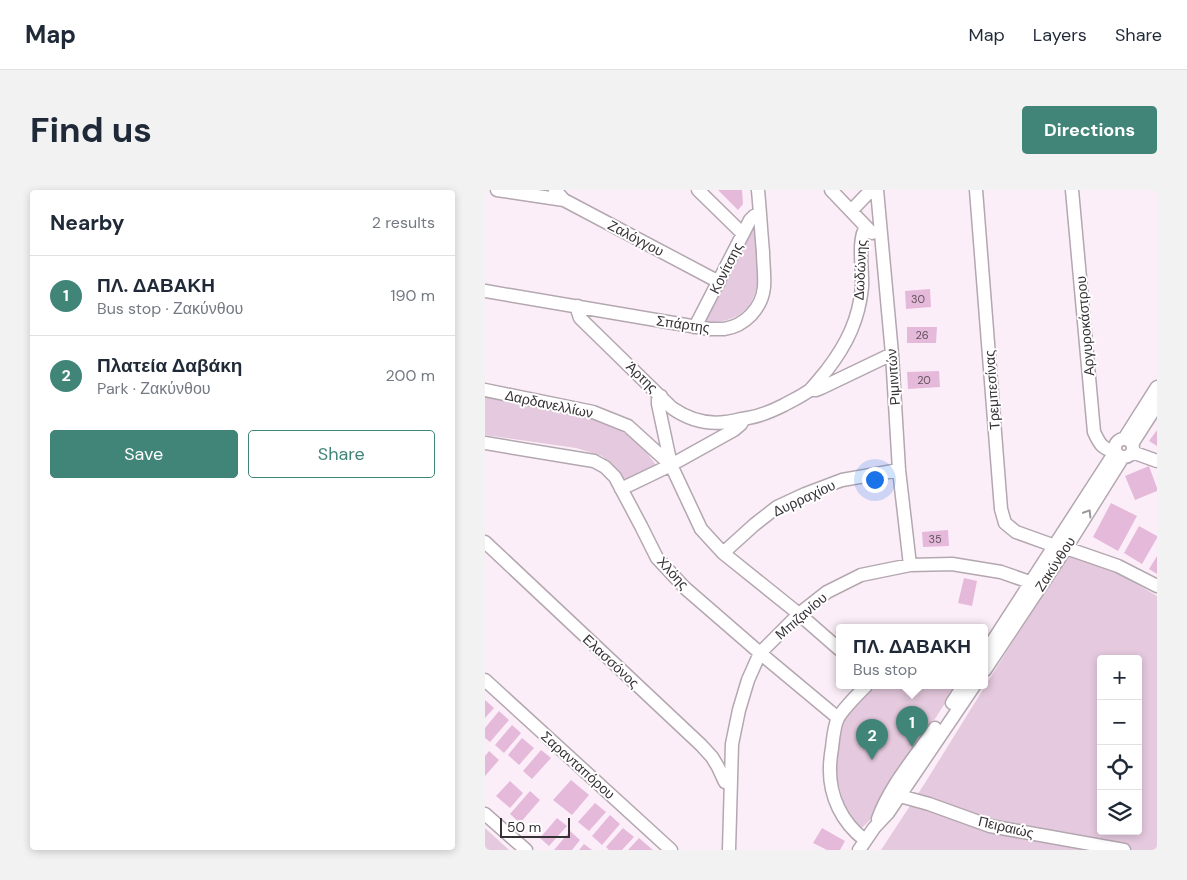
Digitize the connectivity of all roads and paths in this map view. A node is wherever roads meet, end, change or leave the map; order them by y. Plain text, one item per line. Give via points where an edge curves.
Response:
1 (497, 190) edge
2 (555, 190) edge
3 (698, 190) edge
4 (758, 190) edge
5 (831, 190) edge
6 (871, 190) edge
7 (877, 190) edge
8 (968, 190) edge
9 (1072, 190) edge
10 (977, 195) edge
11 (564, 200) junction
12 (852, 210) junction
13 (761, 214) junction
14 (866, 227) junction
15 (743, 234) junction
16 (881, 236) junction
17 (719, 282) junction
18 (485, 292) edge
19 (578, 306) junction
20 (695, 327) junction
21 (892, 354) junction
22 (1157, 387) edge
23 (485, 390) edge
24 (809, 390) junction
25 (661, 396) junction
26 (1157, 406) edge
27 (744, 419) junction
28 (485, 443) edge
29 (1125, 449) junction
30 (1157, 461) edge
31 (671, 465) junction
32 (899, 470) junction
33 (621, 489) junction
34 (485, 542) edge
35 (1061, 547) junction
36 (723, 553) junction
37 (910, 564) junction
38 (1036, 584) junction
39 (1157, 586) edge
40 (799, 614) junction
41 (836, 646) edge
42 (988, 649) edge
43 (760, 653) junction
44 (988, 665) edge
45 (485, 680) edge
46 (863, 689) edge
47 (961, 689) edge
48 (972, 689) edge
49 (838, 718) junction
50 (910, 781) junction
51 (731, 784) junction
52 (896, 794) junction
53 (921, 802) junction
54 (888, 813) junction
55 (485, 814) edge
56 (874, 828) junction
57 (862, 845) edge
58 (526, 850) edge
59 (671, 850) edge
60 (729, 850) edge
61 (1124, 850) edge

1 - 11 street
2 - 11 street, Ζαλόγγου
3 - 15 street
4 - 13 street, Σπάρτης
5 - 12 street
6 - 12 street
7 - 16 street, Ριμινιτών
8 - 10 street
9 - 29 street, Αργυροκάστρου via 1094,432 1099,444 1109,450
10 - 35 street, Τρεμπεσίνας via 1001,509 1005,523 1016,532
11 - 17 street, Ζαλόγγου
12 - 14 street
13 - 15 street, Κονίτσης via 750,220
13 - 20 street, Σπάρτης via 765,272 761,299 748,318 738,325 709,329
14 - 16 street
14 - 24 street, Δωδώνης via 861,235 862,286 854,324 841,351
15 - 17 street, Κονίτσης
16 - 21 street, Ριμινιτών
17 - 20 street, Κονίτσης
18 - 19 street, Σπάρτης
19 - 20 street, Σπάρτης
19 - 25 street, Άρτης via 580,318
21 - 24 street, Δωδώνης via 817,390
21 - 32 street, Ριμινιτών
22 - 29 street, Ζακύνθου
23 - 31 street, Δαρδανελλίων via 593,412 628,426
24 - 27 street, Δωδώνης via 776,409
25 - 27 street, Δωδώνης via 691,419 720,423
25 - 31 street, Άρτης via 657,404
26 - 29 street, Ζακύνθου
27 - 31 street, Δωδώνης via 734,430
28 - 33 street, Χλόης via 594,461 615,477
29 - 30 street, Αργυροκάστρου
29 - 35 street, Ζακύνθου
31 - 33 street, Δωδώνης
31 - 36 street, Δαρδανελλίων via 701,529
32 - 36 street, Δυρραχίου via 842,480 777,507
32 - 37 street, Ριμινιτών
33 - 43 street, Χλόης via 657,558 685,588
34 - 51 street, Ελασσόνος via 701,745 712,757 725,782
35 - 38 street, Ζακύνθου
35 - 39 street, Τρεμπεσίνας via 1118,566
36 - 40 street, Δαρδανελλίων
37 - 38 street, Μπιζανίου via 952,564 1001,572
37 - 40 street, Μπιζανίου via 861,575 827,592
38 - 42 street, Ζακύνθου
38 - 44 street, Ζακύνθου
40 - 41 street, Δαρδανελλίων
40 - 43 street, Μπιζανίου
43 - 49 street, Χλόης
43 - 51 street, Μπιζανίου via 739,710
45 - 59 street, Σαρανταπόρου
46 - 49 street
47 - 52 street
48 - 50 street
49 - 57 street via 830,768 832,794 842,817
50 - 52 street
50 - 53 street via 913,795
51 - 60 street, Μπιζανίου
52 - 53 street, Πειραιώς
52 - 54 street
52 - 56 street via 882,808
53 - 54 street via 904,805
53 - 61 street, Πειραιώς via 990,826
54 - 56 street
55 - 58 street
56 - 57 street

